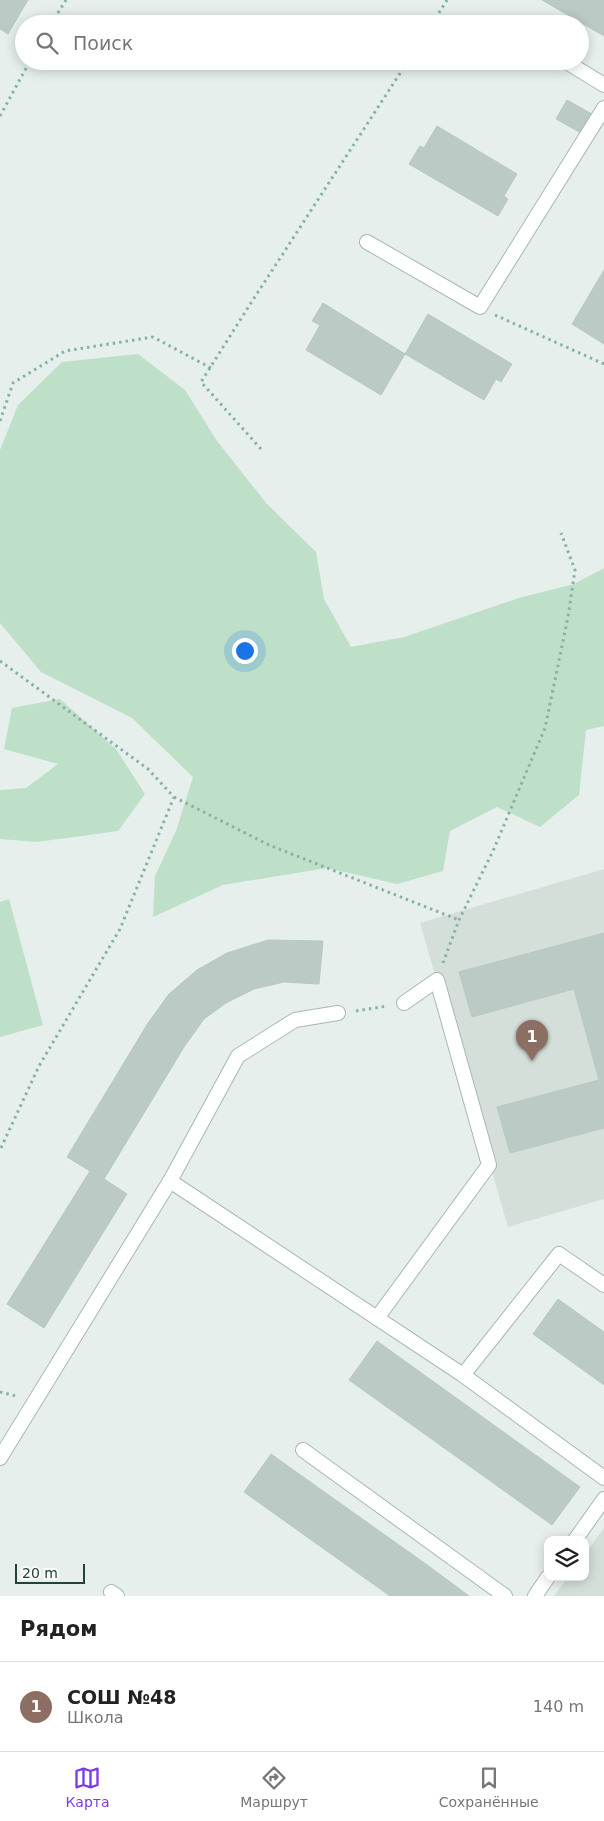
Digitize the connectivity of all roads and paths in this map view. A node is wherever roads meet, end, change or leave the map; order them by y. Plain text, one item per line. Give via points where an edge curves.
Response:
1 (66, 0) edge
2 (447, 0) edge
3 (57, 15) edge
4 (438, 15) edge
5 (25, 70) edge
6 (402, 70) edge
7 (580, 70) edge
8 (604, 85) edge
9 (604, 108) edge
10 (0, 116) edge
11 (367, 242) dead end
12 (480, 307) junction
13 (604, 364) edge
14 (211, 368) junction
15 (0, 421) edge
16 (261, 449) dead end
17 (561, 533) dead end
18 (0, 660) edge
19 (174, 797) junction
20 (459, 920) junction
21 (437, 980) junction
22 (404, 1003) joint
23 (338, 1014) joint
24 (0, 1150) edge
25 (170, 1181) junction
26 (604, 1286) edge
27 (376, 1318) junction
28 (463, 1375) junction
29 (303, 1450) dead end
30 (0, 1458) edge
31 (604, 1478) edge
32 (604, 1499) edge
33 (578, 1536) edge
34 (545, 1581) edge
35 (505, 1596) edge
36 (535, 1596) edge

1 - 3 path
2 - 4 path
5 - 10 path
6 - 14 path
7 - 8 lane
9 - 12 lane
11 - 12 lane
12 - 13 path
14 - 15 path via 153,337 65,350 13,383
14 - 16 path via 201,382
17 - 20 path via 575,570 545,728 493,851
18 - 19 path via 148,769
19 - 20 path via 269,845
19 - 24 path via 120,928 39,1066
20 - 21 path
21 - 22 lane
21 - 27 lane via 489,1165
22 - 23 path
23 - 25 lane via 295,1020 238,1056
25 - 27 lane
25 - 30 lane
26 - 28 lane via 559,1254
27 - 28 lane
28 - 31 lane
29 - 35 lane
32 - 33 lane
34 - 36 lane

